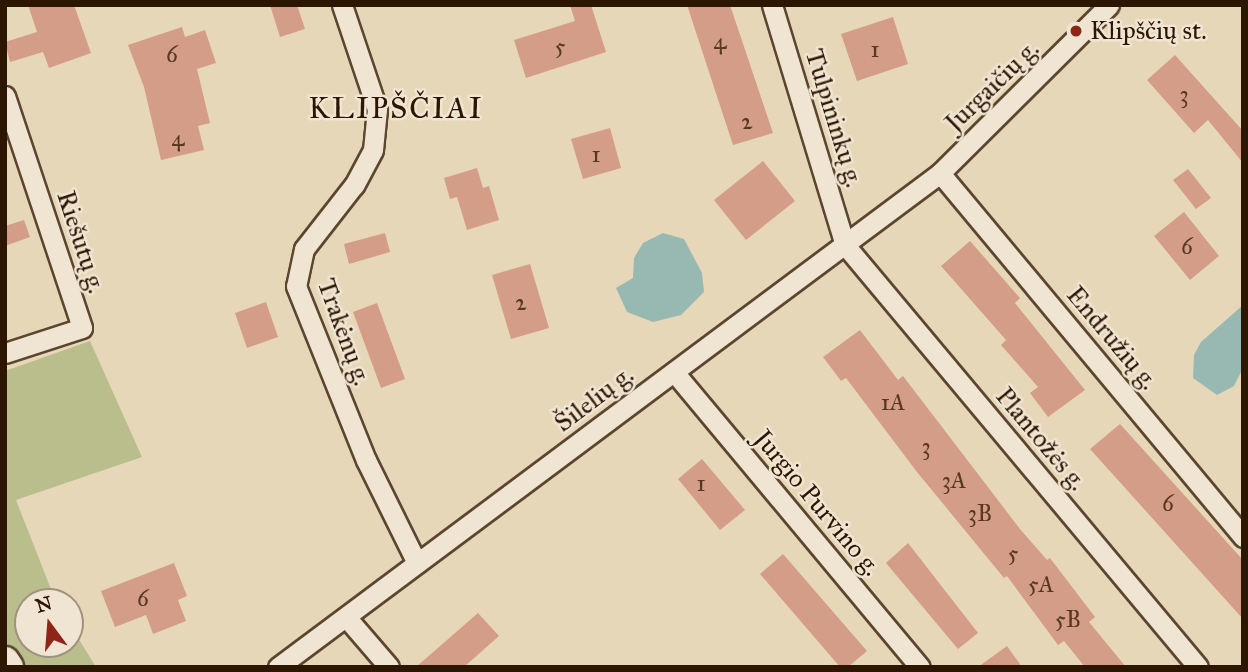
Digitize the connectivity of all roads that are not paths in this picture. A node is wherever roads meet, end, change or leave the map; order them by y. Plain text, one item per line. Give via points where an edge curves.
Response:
1 (342, 5) edge
2 (772, 5) edge
3 (1109, 5) edge
4 (5, 96) edge
5 (940, 173) junction
6 (845, 245) junction
7 (5, 353) edge
8 (674, 372) junction
9 (1243, 537) edge
10 (417, 564) junction
11 (346, 617) junction
12 (5, 661) edge
13 (9, 667) edge
14 (278, 667) edge
15 (389, 667) edge
16 (920, 667) edge
17 (1198, 667) edge

1 - 10 street, Trakėnų g. via 377,109 373,150 354,185 304,248 296,286 366,460
2 - 6 street, Tulpininkų g.
3 - 5 street, Jurgaičių g.
4 - 7 street, Riešutų g. via 82,328
5 - 6 street, Šilelių g.
5 - 9 street, Endružių g.
6 - 8 street, Šilelių g.
6 - 17 street, Plantožės g.
8 - 10 street, Šilelių g.
8 - 16 street, Jurgio Purvino g.
10 - 11 street, Šilelių g.
11 - 14 street, Šilelių g.
11 - 15 street
12 - 13 main road

